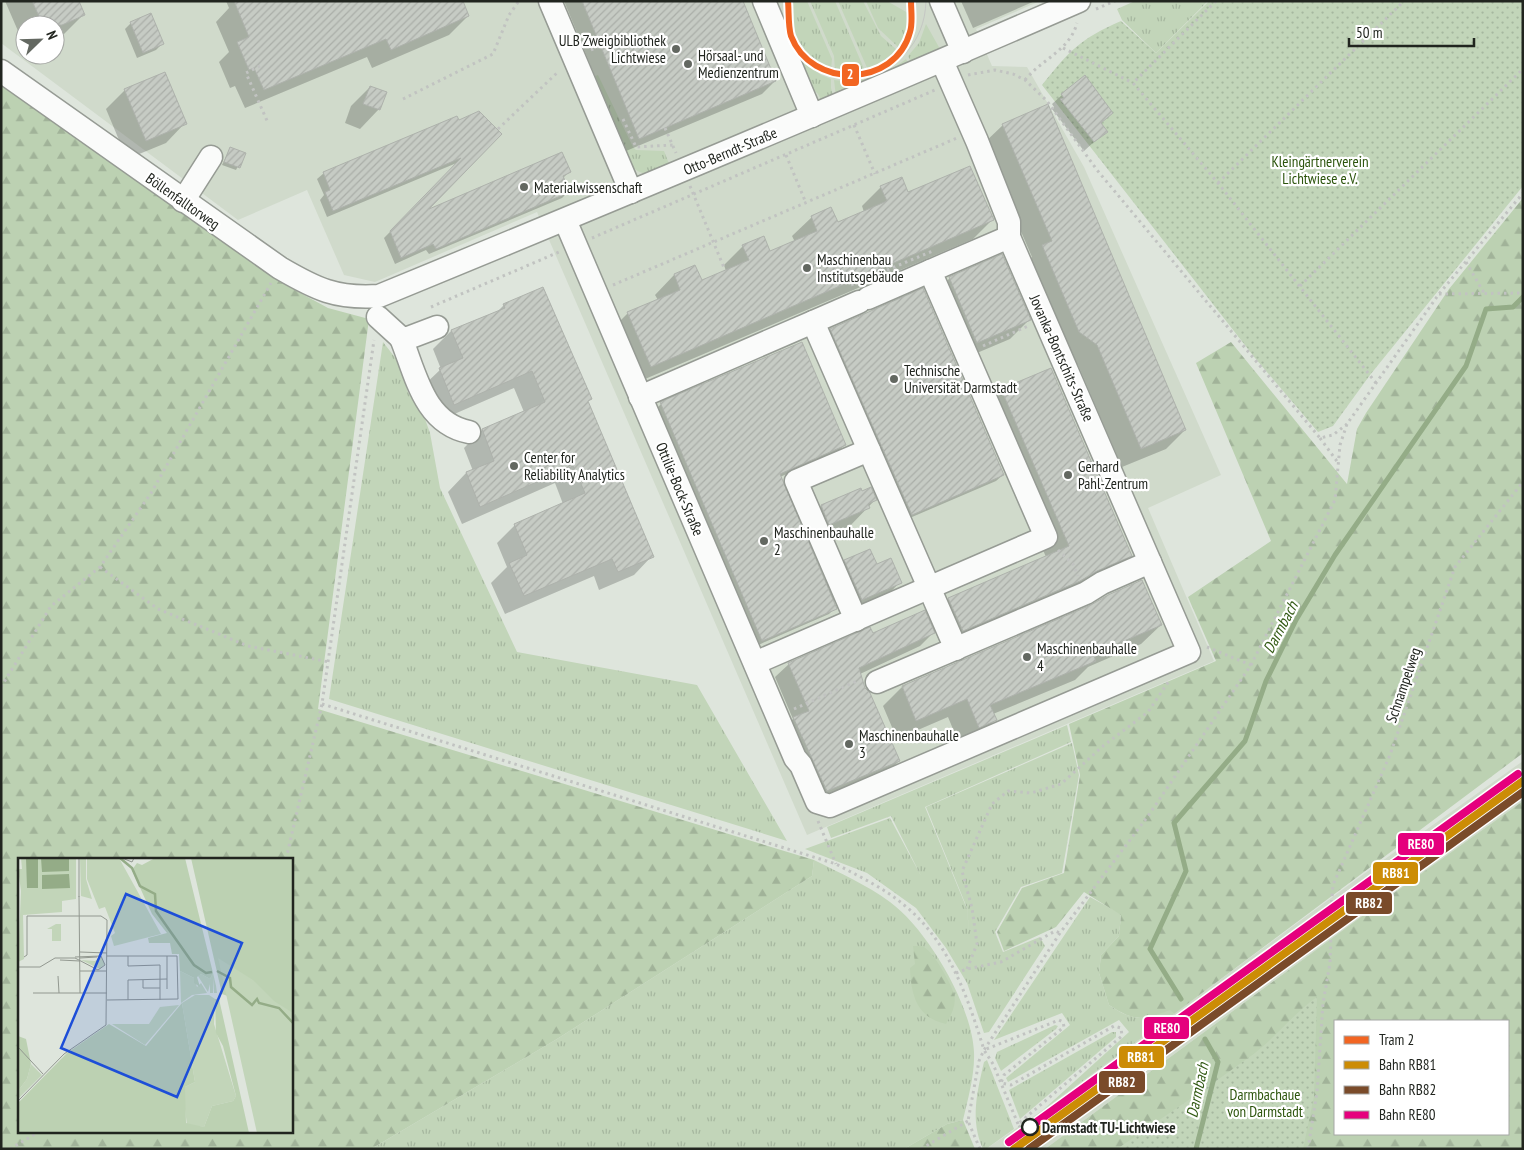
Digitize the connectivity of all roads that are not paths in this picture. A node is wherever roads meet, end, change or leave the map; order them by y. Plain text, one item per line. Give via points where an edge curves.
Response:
1 (550, 1) edge
2 (764, 1) edge
3 (941, 1) edge
4 (1079, 9) edge
5 (963, 52) junction
6 (942, 62) junction
7 (1, 71) edge
8 (812, 116) junction
9 (211, 157) dead end
10 (631, 192) junction
11 (183, 201) junction
12 (565, 220) junction
13 (1009, 237) junction
14 (930, 271) junction
15 (378, 306) junction
16 (432, 318) road end
17 (813, 322) junction
18 (401, 338) junction
19 (640, 397) junction
20 (469, 432) dead end
21 (869, 450) junction
22 (1150, 562) junction
23 (929, 588) junction
24 (856, 620) junction
25 (956, 649) junction
26 (1189, 652) joint
27 (755, 663) junction
28 (877, 682) road end

1 - 10 street
2 - 8 street
3 - 5 street
4 - 5 street, Otto-Berndt-Straße
5 - 6 street, Otto-Berndt-Straße
6 - 8 street, Otto-Berndt-Straße
6 - 13 street, Jovanka-Bontschits-Straße via 1009,222
7 - 11 street, Böllenfalltorweg
8 - 10 street, Otto-Berndt-Straße
9 - 11 street
10 - 12 street, Otto-Berndt-Straße
11 - 15 street, Böllenfalltorweg via 280,268 317,288
12 - 15 street, Otto-Berndt-Straße
12 - 19 street, Ottilie-Bock-Straße
13 - 14 street
13 - 22 street, Jovanka-Bontschits-Straße
14 - 17 street via 859,295
14 - 23 street via 1046,537
15 - 18 street
16 - 18 street via 408,338
17 - 19 street
17 - 21 street
18 - 20 street via 433,411 448,426
19 - 27 street, Ottilie-Bock-Straße
21 - 23 street
21 - 24 street via 796,481
22 - 25 street
22 - 26 street, Jovanka-Bontschits-Straße
23 - 24 street
23 - 25 street
24 - 27 street
25 - 28 street
26 - 27 street, Ottilie-Bock-Straße via 830,806 817,802

